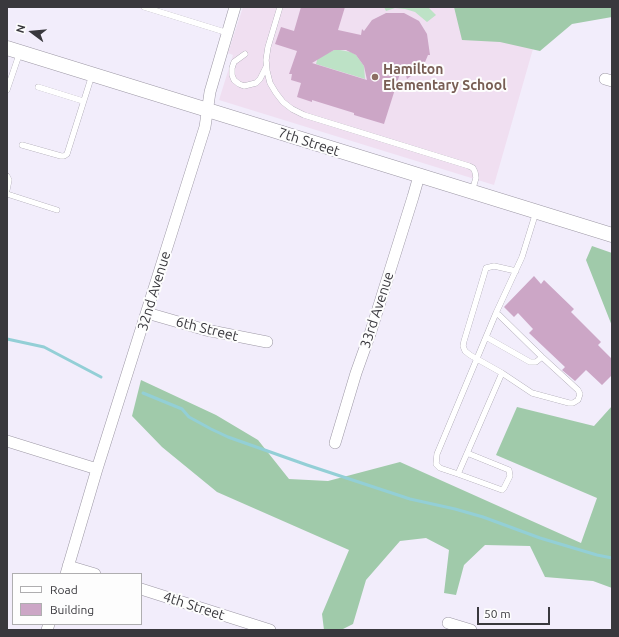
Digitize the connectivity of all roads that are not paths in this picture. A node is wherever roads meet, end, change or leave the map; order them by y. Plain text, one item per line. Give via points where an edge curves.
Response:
1 (144, 7) edge
2 (235, 7) edge
3 (280, 7) edge
4 (228, 33) junction
5 (14, 50) edge
6 (245, 54) dead end
7 (266, 66) junction
8 (92, 74) junction
9 (7, 87) edge
10 (38, 87) dead end
11 (84, 102) junction
12 (207, 111) junction
13 (22, 145) dead end
14 (7, 176) edge
15 (419, 176) junction
16 (7, 190) edge
17 (472, 192) junction
18 (7, 194) edge
19 (57, 210) dead end
20 (536, 212) junction
21 (612, 235) edge
22 (516, 271) junction
23 (147, 313) junction
24 (496, 313) junction
25 (486, 337) junction
26 (267, 342) dead end
27 (542, 357) junction
28 (478, 358) junction
29 (502, 373) junction
30 (7, 441) edge
31 (335, 443) dead end
32 (467, 453) junction
33 (97, 469) junction
34 (458, 474) junction
35 (67, 570) edge
36 (88, 573) edge
37 (142, 589) edge
38 (448, 623) dead end
39 (270, 630) edge
40 (471, 630) edge

1 - 4 lane
2 - 4 street, 32nd Avenue
3 - 7 lane via 268,47
4 - 12 street, 32nd Avenue via 210,92
5 - 8 street, 7th Street
5 - 9 lane
6 - 7 lane via 234,62 232,68 234,80 239,84 244,86 256,83
7 - 17 lane via 270,83 276,93 292,109 304,115 469,166 475,172 476,178
8 - 11 lane
8 - 12 street, 7th Street
10 - 11 lane
11 - 13 lane via 67,154 64,156
12 - 15 street, 7th Street
12 - 23 street, 32nd Avenue via 205,127
14 - 16 lane
15 - 17 street, 7th Street
15 - 31 street, 33rd Avenue
17 - 20 street, 7th Street
18 - 19 lane
20 - 21 street, 7th Street
20 - 22 lane
22 - 24 lane
22 - 28 lane via 494,266 486,268 484,272 464,340 465,351
23 - 26 street, 6th Street via 206,330
23 - 33 street, 32nd Avenue
24 - 25 lane
24 - 27 lane
25 - 27 lane via 530,362 536,362
25 - 28 lane
27 - 29 lane via 578,390 580,394 576,402 532,393
28 - 29 lane
28 - 34 lane via 437,454 436,464 440,468
29 - 32 lane
30 - 33 street
32 - 34 lane
32 - 34 lane via 509,470 510,476 502,490
33 - 35 street, 32nd Avenue
35 - 36 street
37 - 39 street, 4th Street
38 - 40 street

